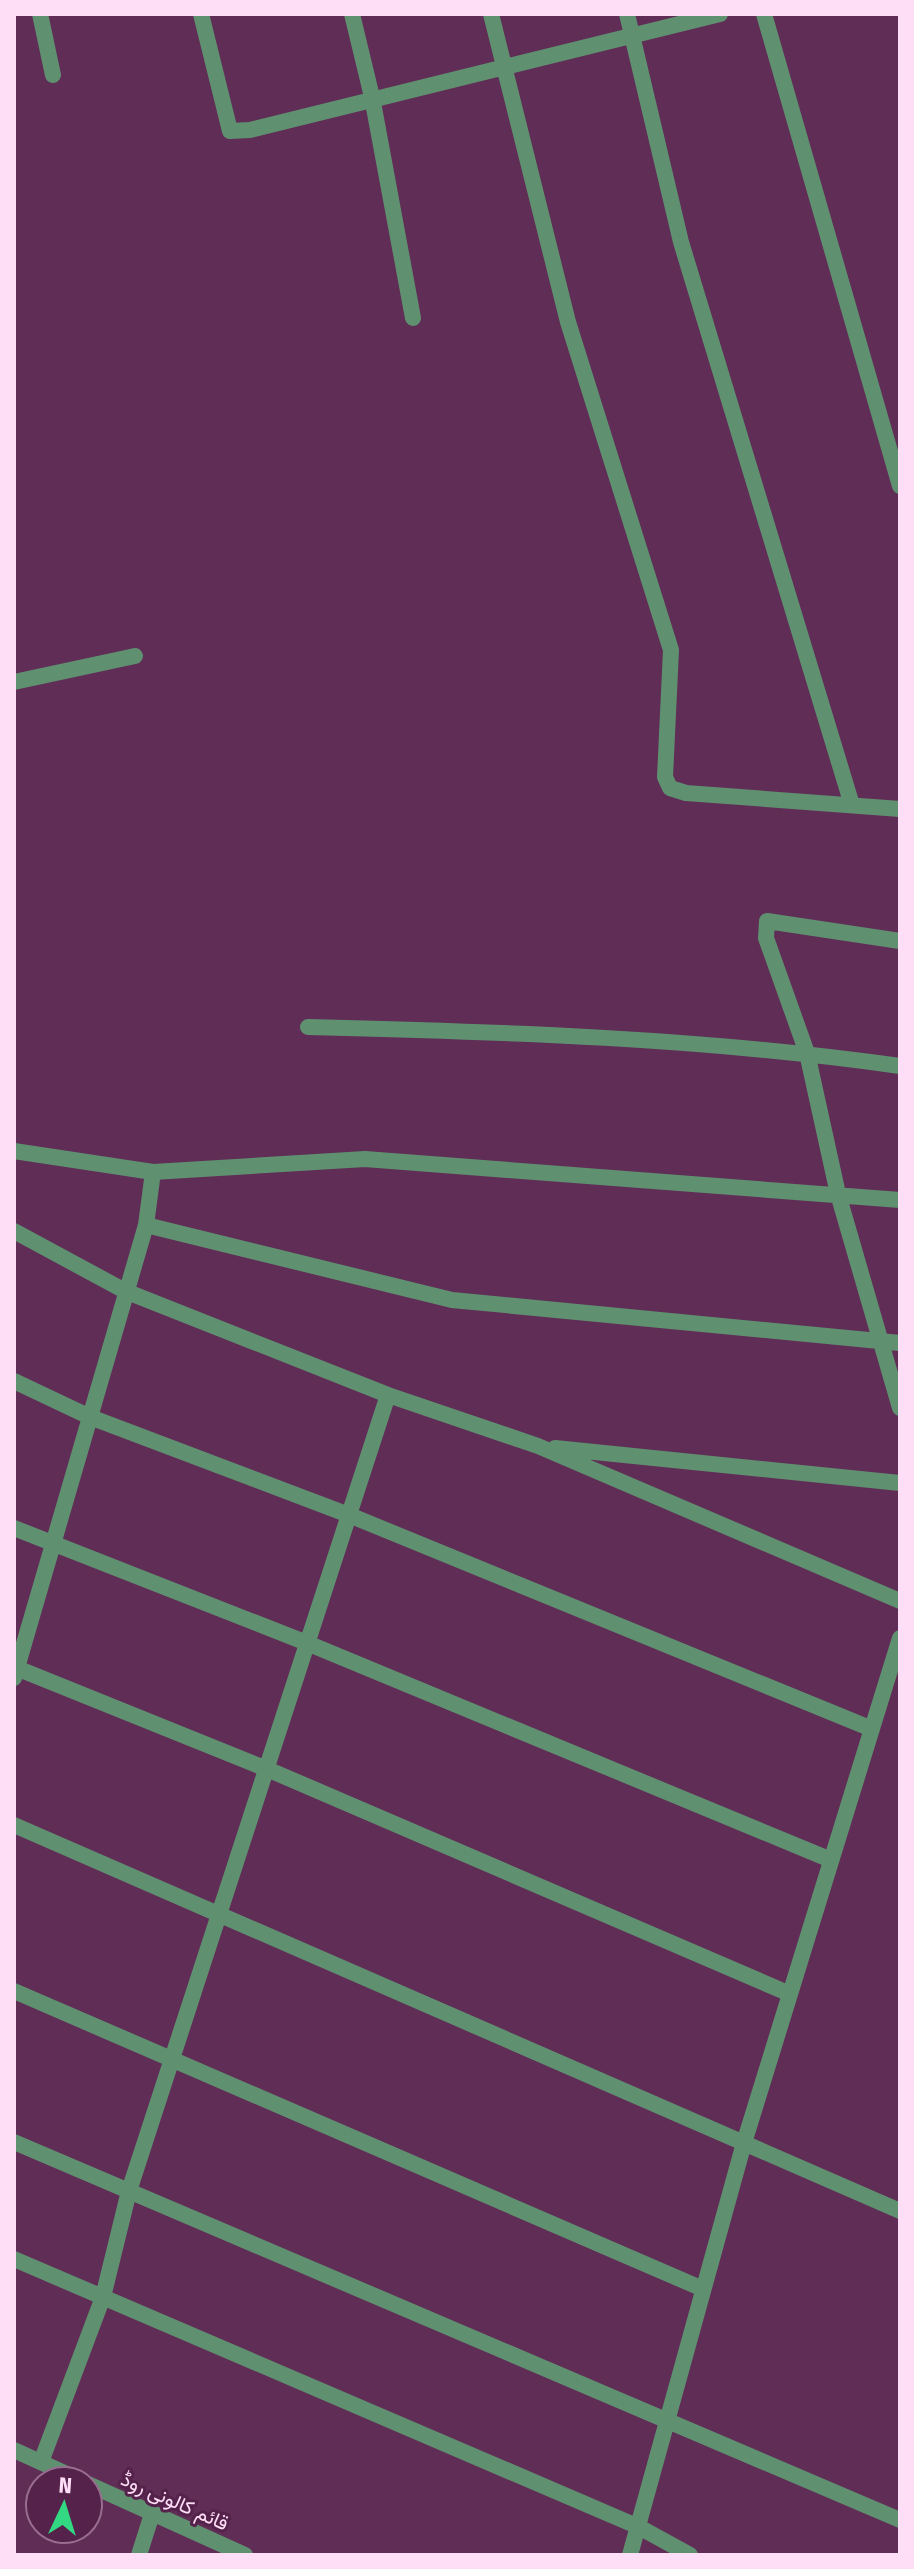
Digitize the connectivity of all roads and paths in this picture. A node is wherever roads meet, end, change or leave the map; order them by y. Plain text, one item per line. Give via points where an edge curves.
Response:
1 (40, 14) edge
2 (201, 14) edge
3 (352, 14) edge
4 (491, 14) edge
5 (627, 14) edge
6 (720, 14) edge
7 (764, 14) edge
8 (632, 35) junction
9 (504, 66) junction
10 (53, 75) dead end
11 (372, 97) junction
12 (413, 318) dead end
13 (900, 486) edge
14 (135, 656) dead end
15 (14, 682) edge
16 (852, 805) junction
17 (900, 809) edge
18 (900, 941) edge
19 (308, 1027) dead end
20 (807, 1053) junction
21 (900, 1066) edge
22 (14, 1151) edge
23 (153, 1172) junction
24 (838, 1194) junction
25 (900, 1200) edge
26 (146, 1225) junction
27 (14, 1231) edge
28 (125, 1291) junction
29 (891, 1342) edge
30 (14, 1381) edge
31 (388, 1395) junction
32 (900, 1408) edge
33 (90, 1417) junction
34 (538, 1446) junction
35 (900, 1483) edge
36 (349, 1515) junction
37 (14, 1528) edge
38 (53, 1545) junction
39 (900, 1601) edge
40 (900, 1638) edge
41 (307, 1643) junction
42 (15, 1671) edge
43 (872, 1729) junction
44 (267, 1769) junction
45 (14, 1825) edge
46 (831, 1860) junction
47 (220, 1914) junction
48 (14, 1991) edge
49 (790, 1994) junction
50 (172, 2060) junction
51 (14, 2142) edge
52 (744, 2143) junction
53 (129, 2191) junction
54 (900, 2211) edge
55 (14, 2259) edge
56 (703, 2289) junction
57 (103, 2297) junction
58 (665, 2422) junction
59 (14, 2450) edge
60 (41, 2462) junction
61 (47, 2465) edge
62 (104, 2492) edge
63 (152, 2514) junction
64 (900, 2520) edge
65 (639, 2527) junction
66 (139, 2555) edge
67 (245, 2555) edge
68 (630, 2555) edge
69 (690, 2555) edge

1 - 10 street
2 - 11 street via 230,131
3 - 11 street
4 - 9 street
5 - 8 street
6 - 8 street
7 - 13 street
8 - 9 street
8 - 16 street via 681,242
9 - 11 street
9 - 16 street via 568,322 671,650 665,777 670,788
11 - 12 street
14 - 15 street
16 - 17 street
18 - 20 street via 767,921 766,938
19 - 20 street via 572,1033
20 - 21 street
20 - 24 street
22 - 23 street
23 - 24 street via 365,1159
23 - 26 street
24 - 25 street
24 - 29 street
26 - 28 street
26 - 29 street via 452,1300
27 - 28 street
28 - 31 street
28 - 33 street
29 - 32 street
30 - 33 street
31 - 34 street
31 - 36 street
33 - 36 street
33 - 38 street
34 - 35 street
34 - 39 street
36 - 41 street
36 - 43 street
37 - 38 street
38 - 41 street
38 - 42 street
40 - 43 street
41 - 44 street
41 - 46 street
42 - 44 street
43 - 46 street
44 - 47 street
44 - 49 street
45 - 47 street
46 - 49 street
47 - 50 street
47 - 52 street
48 - 50 street
49 - 52 street
50 - 53 street
50 - 56 street
51 - 53 street
52 - 54 street
52 - 56 street
53 - 57 street
53 - 58 street
55 - 57 street
56 - 58 street
57 - 60 street
57 - 65 street
58 - 64 street
58 - 65 street
59 - 60 street
60 - 61 street
62 - 63 street, قائم کالونی روڈ
63 - 66 street
63 - 67 street, قائم کالونی روڈ
65 - 68 street
65 - 69 street

